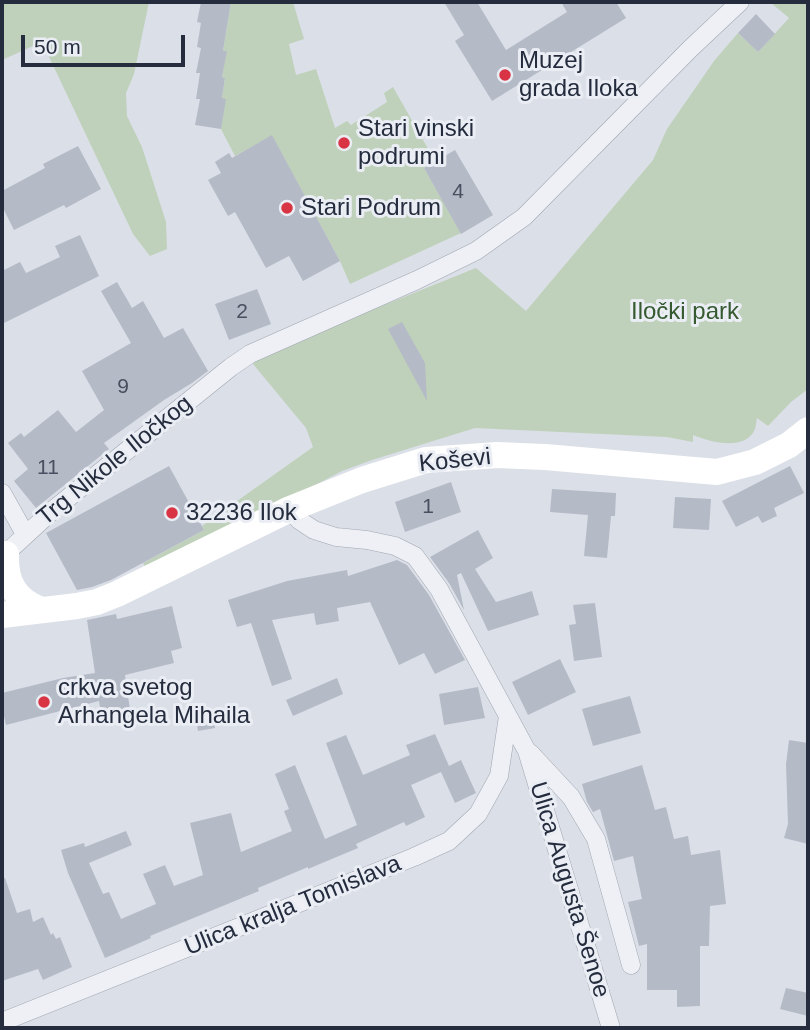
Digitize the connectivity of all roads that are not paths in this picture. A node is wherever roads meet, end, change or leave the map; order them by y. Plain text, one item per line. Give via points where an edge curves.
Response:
1 (740, 2) edge
2 (808, 430) edge
3 (2, 493) edge
4 (290, 509) junction
5 (26, 534) junction
6 (4, 555) edge
7 (43, 610) junction
8 (2, 615) edge
9 (508, 716) junction
10 (527, 751) junction
11 (631, 965) dead end
12 (2, 1022) edge
13 (611, 1028) edge

1 - 5 street, Trg Nikole Iločkog via 524,217 477,251 250,354
2 - 4 main road, Koševi via 755,462 717,472 497,455 426,460
3 - 5 street
4 - 7 main road, Koševi via 117,594 97,602
4 - 9 street, Ulica Augusta Šenoe via 314,530 395,546 415,556 439,589
5 - 6 street, Trg Nikole Iločkog
6 - 7 main road via 13,590 23,601
7 - 8 main road
9 - 10 street, Ulica Augusta Šenoe
9 - 12 street, Ulica kralja Tomislava via 499,776 478,814 449,841
10 - 11 street, Ulica Augusta Šenoe via 571,797 596,839
10 - 13 street, Ulica Augusta Šenoe

